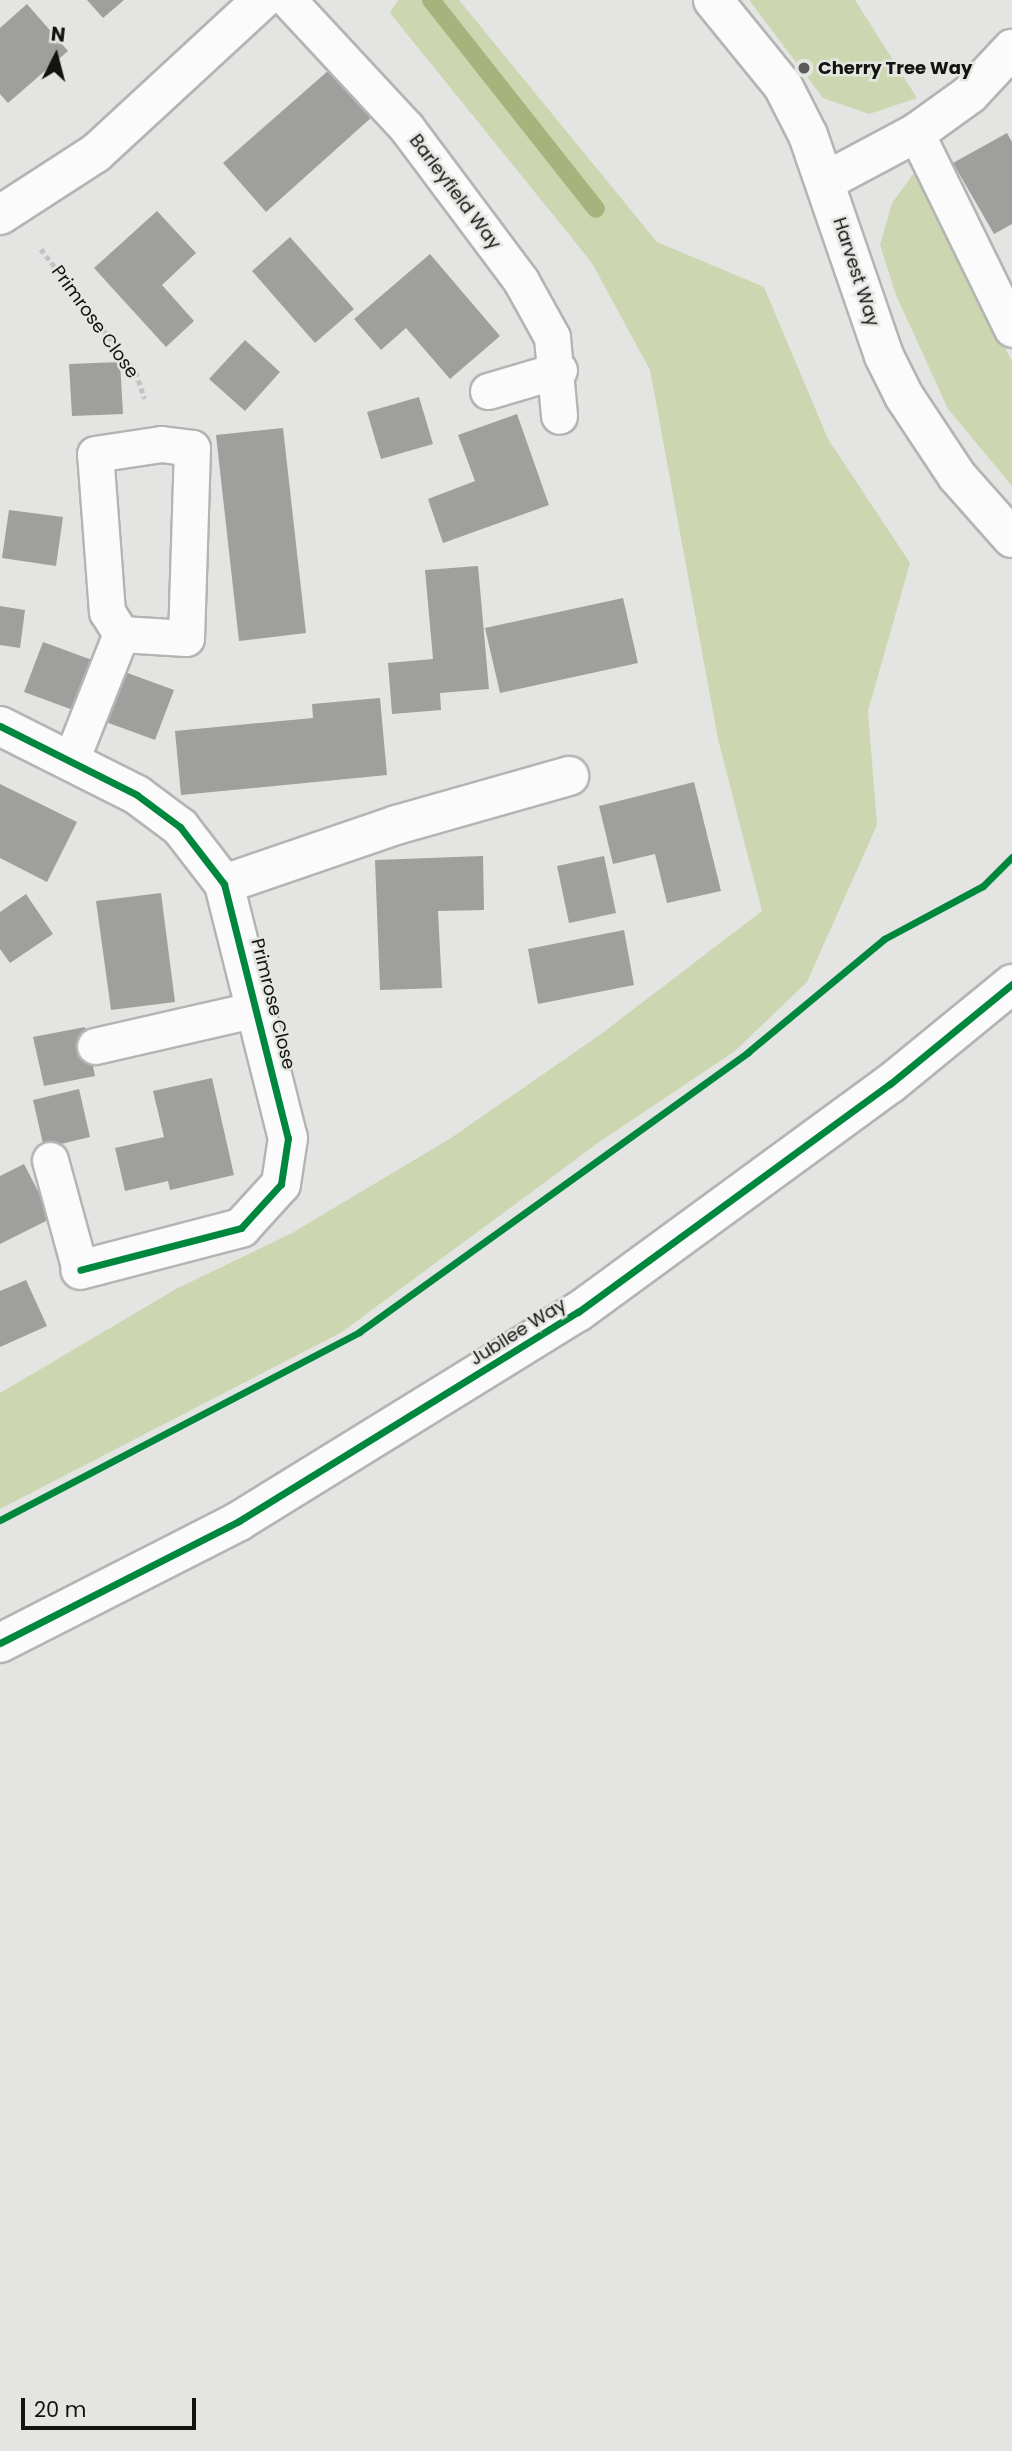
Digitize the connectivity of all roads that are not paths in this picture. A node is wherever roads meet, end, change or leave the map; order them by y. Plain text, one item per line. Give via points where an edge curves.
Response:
1 (262, 0) edge
2 (288, 0) edge
3 (713, 0) edge
4 (1012, 49) edge
5 (916, 133) junction
6 (826, 181) junction
7 (5, 213) edge
8 (1012, 329) edge
9 (559, 370) junction
10 (488, 391) dead end
11 (559, 416) dead end
12 (1012, 538) edge
13 (121, 634) junction
14 (0, 726) edge
15 (71, 760) junction
16 (569, 776) dead end
17 (224, 884) junction
18 (1012, 984) edge
19 (257, 1009) junction
20 (95, 1046) dead end
21 (50, 1160) dead end
22 (80, 1270) joint
23 (0, 1643) edge

1 - 7 street via 96,153
2 - 9 lane, Barleyfield Way via 406,127 463,199 521,281 552,337
3 - 6 street, Harvest Way via 783,86
4 - 5 street via 970,94
5 - 6 street
5 - 8 lane
6 - 12 street, Harvest Way via 884,356 904,396 957,476
9 - 10 lane
9 - 11 lane, Barleyfield Way
13 - 13 lane via 107,612 95,454 161,444 192,448 186,638
13 - 15 lane
14 - 15 street, Primrose Close
15 - 17 street, Primrose Close via 137,795 180,827
16 - 17 street via 396,825
17 - 19 street, Primrose Close
18 - 23 street, Jubilee Way via 890,1084 578,1312 239,1521
19 - 20 lane
19 - 22 street, Primrose Close via 288,1138 281,1184 242,1228
21 - 22 lane

